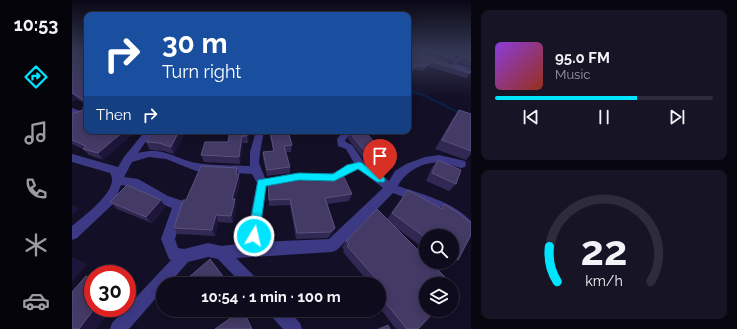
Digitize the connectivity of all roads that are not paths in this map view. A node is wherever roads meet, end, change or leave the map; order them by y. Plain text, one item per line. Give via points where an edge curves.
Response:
1 (459, 66) edge
2 (449, 68) edge
3 (471, 70) edge
4 (471, 75) edge
5 (72, 110) edge
6 (83, 115) edge
7 (147, 134) edge
8 (259, 134) edge
9 (346, 134) edge
10 (72, 158) edge
11 (128, 159) junction
12 (460, 164) dead end
13 (360, 165) junction
14 (101, 166) junction
15 (254, 170) junction
16 (118, 180) junction
17 (269, 182) junction
18 (391, 188) junction
19 (471, 229) edge
20 (72, 234) edge
21 (252, 249) junction
22 (222, 253) junction
23 (184, 256) junction
24 (245, 277) edge
25 (283, 317) edge
26 (118, 329) edge
27 (294, 329) edge

1 - 3 street
2 - 4 street
5 - 6 street
7 - 11 street
8 - 15 street via 253,160
9 - 13 street via 341,139 341,144 350,147
10 - 14 street
11 - 14 street
11 - 15 street via 148,154 166,156 196,167
11 - 16 street
12 - 18 street via 439,159 425,161 399,174
13 - 17 street via 334,177 299,176
13 - 18 street
14 - 16 street via 114,170
15 - 17 street
16 - 20 street via 110,200
16 - 23 street via 134,182 164,200 179,205 168,239 174,254
17 - 21 street
18 - 19 street via 444,207
18 - 21 street via 332,244
21 - 22 street
22 - 23 street via 208,250
22 - 24 street
23 - 26 street
25 - 27 street

